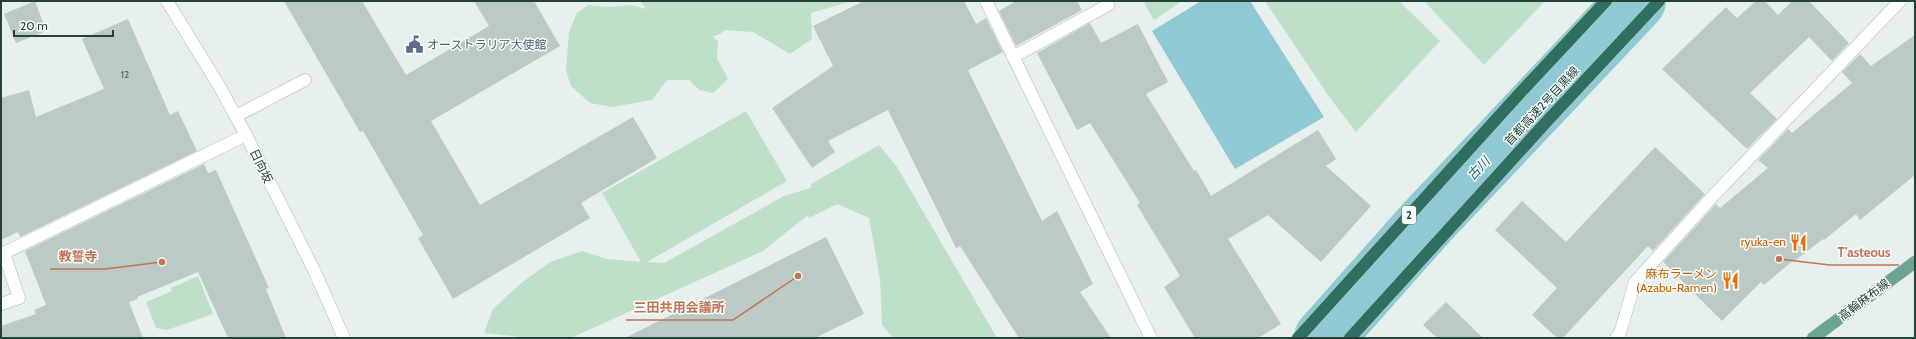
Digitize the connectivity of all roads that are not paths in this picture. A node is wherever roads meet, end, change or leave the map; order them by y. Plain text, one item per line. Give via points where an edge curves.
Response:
1 (167, 1) edge
2 (986, 1) edge
3 (1107, 1) edge
4 (1606, 1) edge
5 (1659, 1) edge
6 (1900, 1) edge
7 (1013, 56) junction
8 (305, 80) dead end
9 (236, 116) junction
10 (246, 135) junction
11 (1915, 262) edge
12 (1, 304) edge
13 (344, 338) edge
14 (1151, 338) edge
15 (1298, 338) edge
16 (1350, 338) edge
17 (1616, 338) edge
18 (1813, 338) edge

1 - 9 street, 日向坂
2 - 7 street
3 - 7 street via 1108,5
4 - 15 highway, 首都高速2号目黒線 / 2
5 - 16 highway, 首都高速2号目黒線 via 1548,119
6 - 17 street via 1714,195 1635,282 1620,333
7 - 14 street
8 - 9 street
9 - 10 street, 日向坂
10 - 12 street via 4,252 19,298
10 - 13 street, 日向坂 via 314,270
11 - 18 main road, 高輪麻布線

